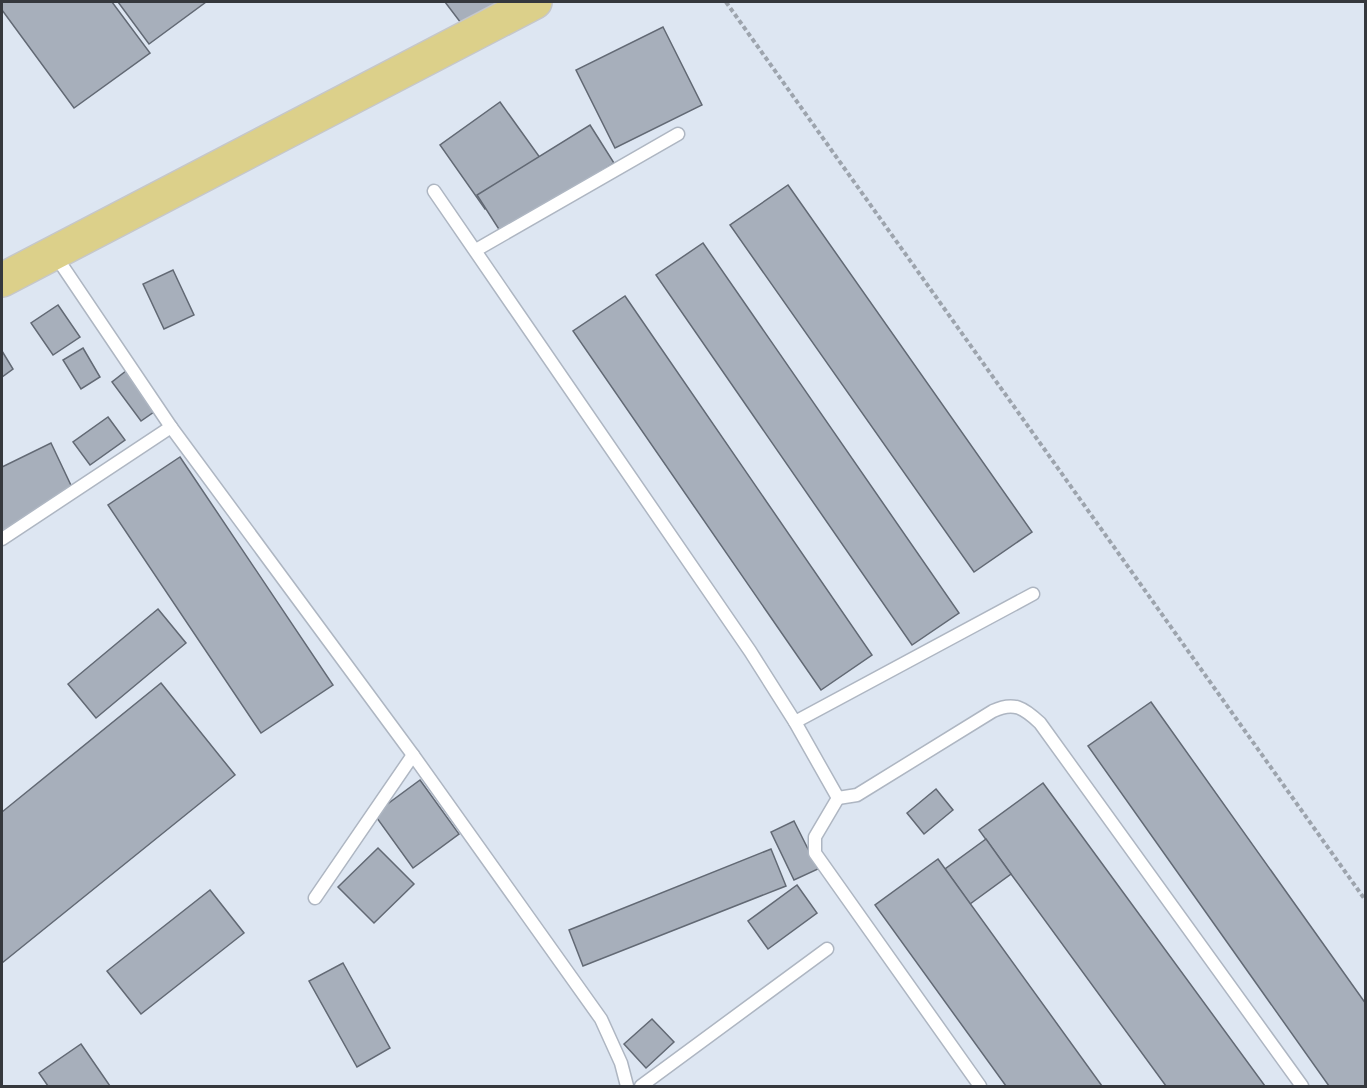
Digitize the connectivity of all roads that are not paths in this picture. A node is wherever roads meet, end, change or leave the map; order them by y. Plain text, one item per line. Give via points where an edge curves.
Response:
1 (535, 2) edge
2 (678, 134) dead end
3 (434, 191) dead end
4 (476, 250) junction
5 (54, 254) junction
6 (2, 280) edge
7 (171, 427) junction
8 (2, 540) edge
9 (1033, 594) dead end
10 (795, 722) junction
11 (413, 755) junction
12 (838, 798) junction
13 (315, 898) dead end
14 (827, 949) dead end
15 (627, 1086) edge
16 (641, 1086) edge
17 (980, 1086) edge
18 (1302, 1086) edge

1 - 5 main road
2 - 4 lane
3 - 4 lane
4 - 10 lane
5 - 6 main road
5 - 7 lane
7 - 8 lane
7 - 11 lane
9 - 10 lane
10 - 12 lane
11 - 13 lane
11 - 15 lane via 601,1019
12 - 17 lane via 815,837 815,853
12 - 18 lane via 857,795 1003,706 1029,712
14 - 16 lane

